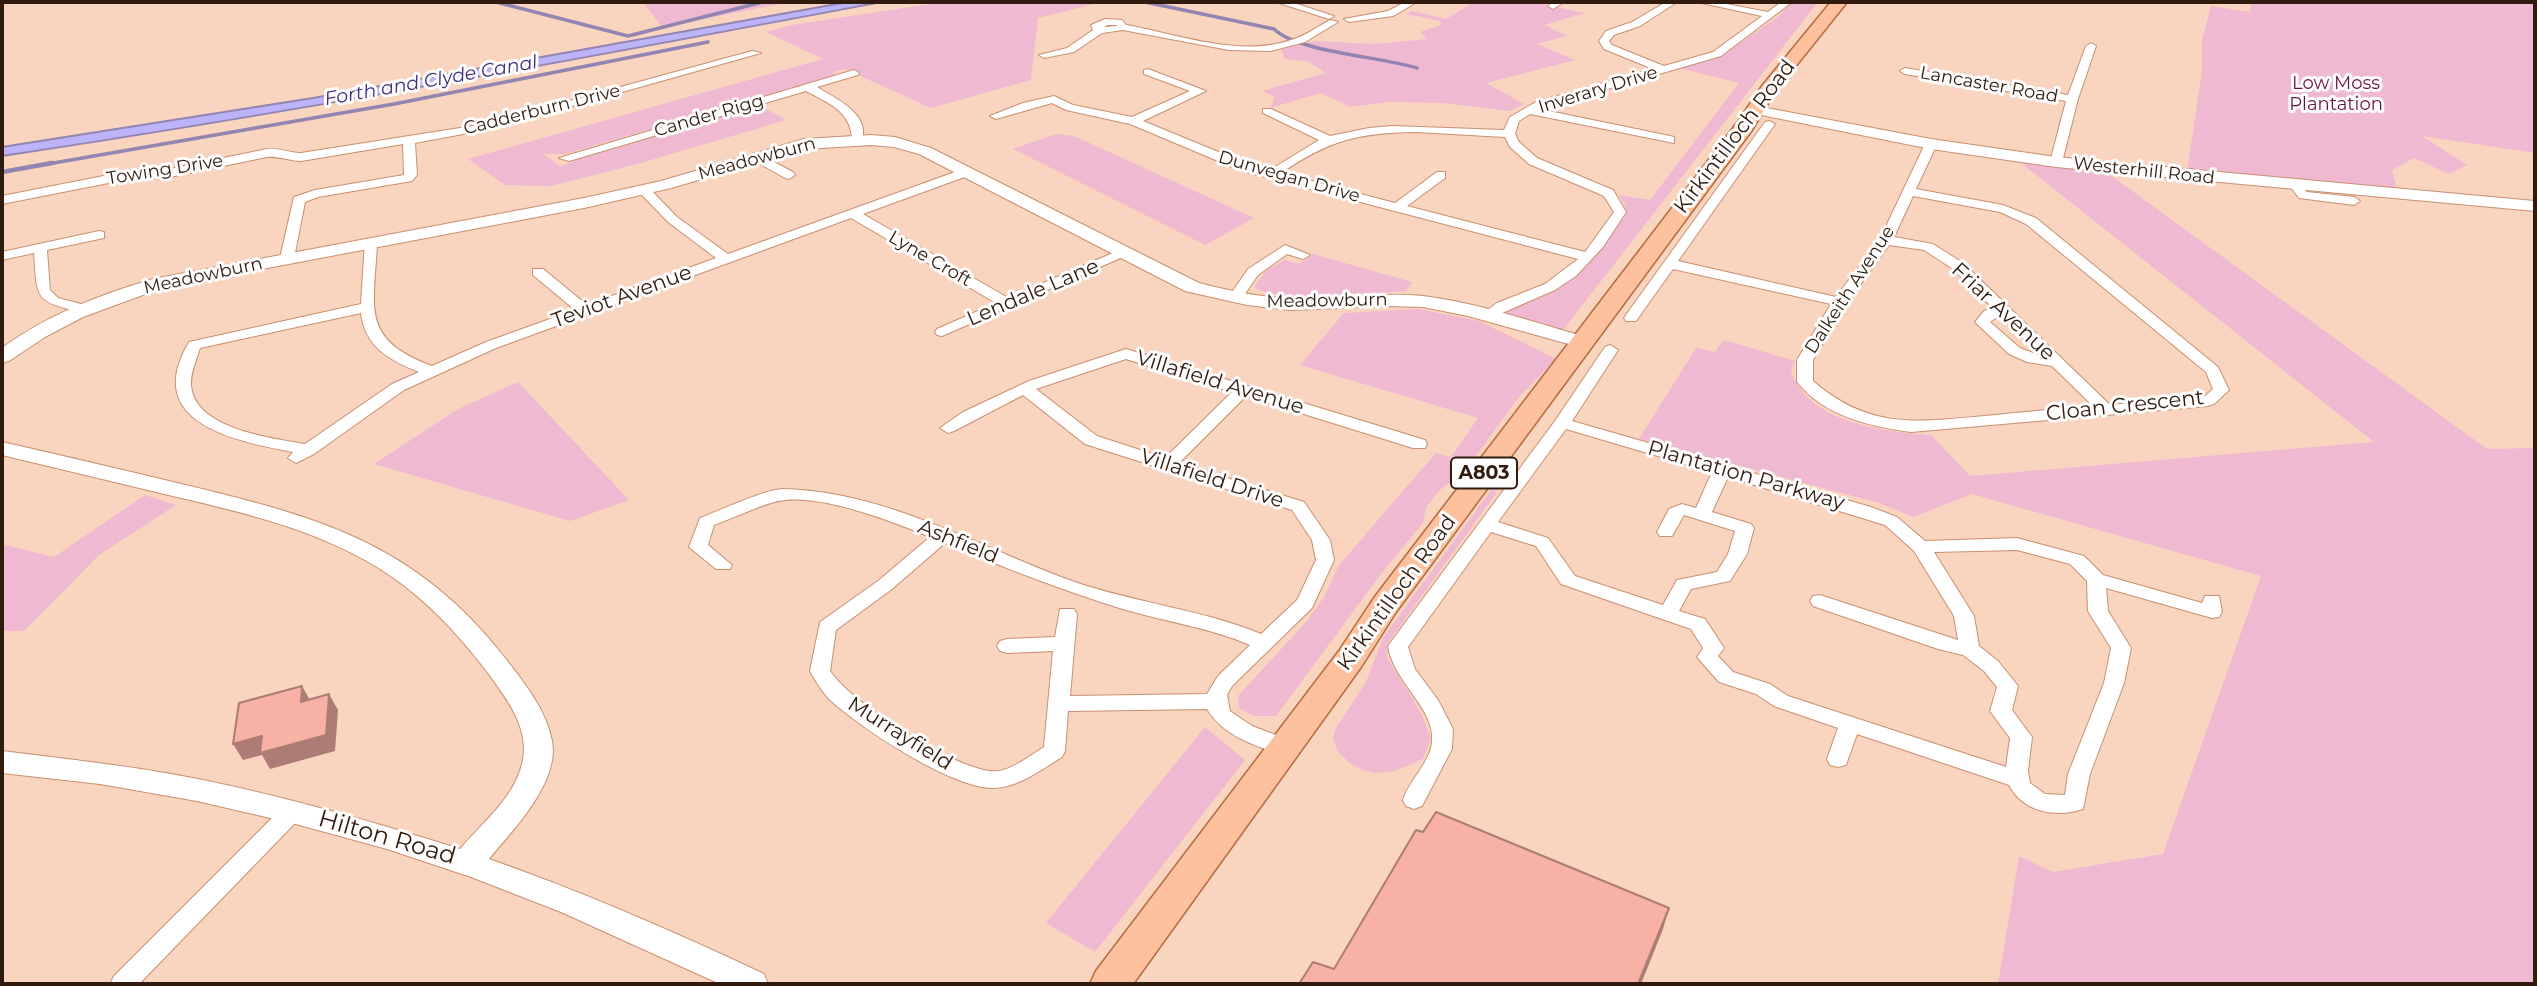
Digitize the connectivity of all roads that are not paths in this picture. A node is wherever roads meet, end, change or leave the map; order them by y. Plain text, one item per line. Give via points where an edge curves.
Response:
1 (1281, 2) edge
2 (1412, 2) edge
3 (1672, 2) edge
4 (1702, 2) edge
5 (1787, 2) edge
6 (1839, 2) edge
7 (1298, 3) edge
8 (1771, 15) junction
9 (1331, 19) junction
10 (2091, 46) dead end
11 (756, 53) dead end
12 (1044, 55) dead end
13 (1662, 69) junction
14 (1905, 71) dead end
15 (1148, 72) dead end
16 (854, 73) dead end
17 (808, 87) junction
18 (2072, 99) junction
19 (1267, 111) dead end
20 (1530, 111) junction
21 (996, 117) dead end
22 (1763, 117) junction
23 (1133, 121) junction
24 (1509, 134) junction
25 (858, 139) junction
26 (409, 140) junction
27 (1328, 140) junction
28 (1670, 140) dead end
29 (1931, 144) junction
30 (757, 157) junction
31 (565, 158) dead end
32 (2056, 162) junction
33 (966, 172) junction
34 (789, 175) dead end
35 (1271, 175) junction
36 (1441, 175) dead end
37 (2296, 186) junction
38 (643, 190) junction
39 (1909, 191) junction
40 (2, 200) edge
41 (2354, 201) dead end
42 (2535, 206) edge
43 (1398, 207) junction
44 (853, 214) junction
45 (99, 234) dead end
46 (1886, 240) junction
47 (369, 243) junction
48 (40, 247) junction
49 (1125, 253) junction
50 (1303, 255) dead end
51 (2, 256) edge
52 (1587, 257) junction
53 (287, 258) junction
54 (727, 259) junction
55 (1671, 264) junction
56 (538, 272) dead end
57 (1235, 299) junction
58 (1840, 302) junction
59 (1007, 304) junction
60 (369, 307) junction
61 (84, 309) junction
62 (2002, 310) junction
63 (585, 311) junction
64 (1486, 316) junction
65 (1631, 317) dead end
66 (942, 332) dead end
67 (1583, 342) junction
68 (1609, 350) dead end
69 (2, 357) edge
70 (1805, 360) joint
71 (2057, 362) junction
72 (431, 371) junction
73 (1026, 388) junction
74 (1244, 389) junction
75 (2106, 410) junction
76 (1562, 423) junction
77 (948, 428) dead end
78 (1419, 444) dead end
79 (2, 448) edge
80 (1167, 465) junction
81 (1722, 470) junction
82 (1702, 515) junction
83 (1486, 524) junction
84 (1666, 532) dead end
85 (942, 536) junction
86 (1921, 547) junction
87 (723, 565) dead end
88 (2096, 579) junction
89 (1820, 601) dead end
90 (2212, 601) dead end
91 (1067, 614) dead end
92 (1668, 614) junction
93 (1264, 643) junction
94 (1064, 644) junction
95 (1007, 646) dead end
96 (1969, 649) junction
97 (1216, 701) junction
98 (1059, 704) junction
99 (1849, 726) junction
100 (1284, 747) junction
101 (1838, 759) dead end
102 (2, 762) edge
103 (2017, 779) junction
104 (1414, 800) dead end
105 (293, 811) junction
106 (468, 862) junction
107 (123, 984) edge
108 (752, 984) edge
109 (1110, 984) edge

1 - 7 street
2 - 9 street via 1390,14
3 - 13 street via 1636,24 1610,33 1604,41 1608,47
4 - 8 street
5 - 8 street, Inverary Drive
6 - 22 main road, Kirkintilloch Road / A803
7 - 9 street
8 - 13 street, Inverary Drive via 1717,54
9 - 12 street via 1307,38 1264,48 1196,41 1105,22 1095,25 1099,30 1078,50
10 - 18 street
11 - 26 street, Cadderburn Drive via 486,127
13 - 20 street, Inverary Drive via 1540,104
14 - 18 street, Lancaster Road
15 - 23 street via 1200,90
16 - 17 street, Cander Rigg
17 - 25 street via 853,114
17 - 31 street, Cander Rigg
18 - 32 street
19 - 27 street
20 - 24 street, Inverary Drive via 1514,119
20 - 28 street
21 - 23 street, Dunvegan Drive via 1054,99 1070,108
22 - 29 street, Westerhill Road
22 - 55 street
22 - 67 main road, Kirkintilloch Road / A803
23 - 35 street, Dunvegan Drive
24 - 27 street via 1408,129
24 - 52 street via 1533,161 1604,190 1616,204 1620,212
25 - 30 street, Meadowburn via 804,144
25 - 33 street, Meadowburn via 916,147
26 - 40 street, Towing Drive via 301,157 273,152 160,175 134,173
26 - 53 street via 410,177 299,200
27 - 35 street
29 - 32 street, Westerhill Road
29 - 39 street, Dalkeith Avenue
30 - 34 street
30 - 38 street, Meadowburn
32 - 37 street, Westerhill Road
33 - 44 street, Teviot Avenue
33 - 49 street, Meadowburn
35 - 43 street, Dunvegan Drive
36 - 43 street
37 - 41 street via 2303,195
37 - 42 street, Westerhill Road
38 - 47 street, Meadowburn
38 - 54 street via 690,235
39 - 46 street, Dalkeith Avenue
39 - 75 street, Cloan Crescent via 2003,209 2031,222 2213,370 2221,390 2208,401
43 - 52 street, Dunvegan Drive
44 - 54 street, Teviot Avenue
44 - 59 street, Lyne Croft
45 - 48 street
46 - 58 street, Dalkeith Avenue
46 - 62 street, Friar Avenue via 1928,247 1958,266
47 - 53 street, Meadowburn
47 - 60 street
48 - 51 street
48 - 61 street via 43,291 53,301
49 - 57 street, Meadowburn via 1192,287
49 - 59 street, Lendale Lane
50 - 57 street via 1285,249 1254,272
52 - 64 street via 1550,287 1503,303
53 - 61 street, Meadowburn via 159,283
54 - 63 street, Teviot Avenue
55 - 58 street
55 - 65 street
56 - 63 street
57 - 64 street, Meadowburn via 1304,305 1400,300 1447,305
58 - 70 street, Dalkeith Avenue
59 - 66 street, Lendale Lane
60 - 72 street via 373,333 386,347
60 - 72 street, Teviot Avenue via 194,345 183,386 188,404 203,421 302,454 398,387
61 - 69 street, Meadowburn
62 - 71 street, Friar Avenue
62 - 71 street via 1982,322 2012,350 2031,360
63 - 72 street, Teviot Avenue
64 - 67 street, Meadowburn
67 - 100 main road, Kirkintilloch Road / A803 via 1385,604
68 - 76 street, Kirkintilloch Road
70 - 75 street, Cloan Crescent via 1805,382 1819,396 1837,409 1893,426
71 - 75 street, Friar Avenue
73 - 74 street, Villafield Avenue via 1126,354
73 - 77 street, Villafield Avenue
73 - 80 street, Villafield Drive via 1091,440
74 - 78 street, Villafield Avenue
74 - 80 street
76 - 81 street, Plantation Parkway
76 - 83 street, Kirkintilloch Road
79 - 106 street via 291,519 387,562 438,600 472,634 520,697 540,745 532,779 520,799
80 - 93 street, Villafield Drive via 1298,506 1321,540 1325,560 1305,603
81 - 82 street
81 - 86 street, Plantation Parkway via 1891,521
82 - 84 street via 1682,509
82 - 92 street via 1745,528 1742,543 1723,577 1684,583
83 - 92 street via 1542,542 1568,580
83 - 104 street, Kirkintilloch Road via 1398,646 1401,664 1443,730 1442,747
85 - 87 street, Ashfield via 887,513 782,494 706,522 698,547
85 - 93 street, Ashfield via 1067,586 1226,627
85 - 98 street, Murrayfield via 827,627 820,671 833,691 860,713 955,769 993,780 1025,769 1054,751
86 - 88 street via 2017,544 2077,560
86 - 96 street, Plantation Parkway via 1964,616
88 - 90 street via 2211,612
88 - 103 street via 2098,611 2121,648 2115,683 2079,774 2075,803 2045,804 2025,793
89 - 96 street
91 - 94 street, Murrayfield
92 - 99 street via 1698,624 1714,648 1707,657 1726,677
93 - 97 street, Villafield Drive via 1225,681
94 - 95 street
94 - 98 street, Murrayfield
96 - 103 street via 2008,686 2000,711 2021,737
97 - 98 street
97 - 100 street via 1220,716 1231,724
99 - 101 street
99 - 103 street
100 - 109 main road, Kirkintilloch Road / A803
102 - 105 street, Hilton Road via 153,783
105 - 106 street, Hilton Road
105 - 107 street
106 - 108 street, Hilton Road via 594,910

